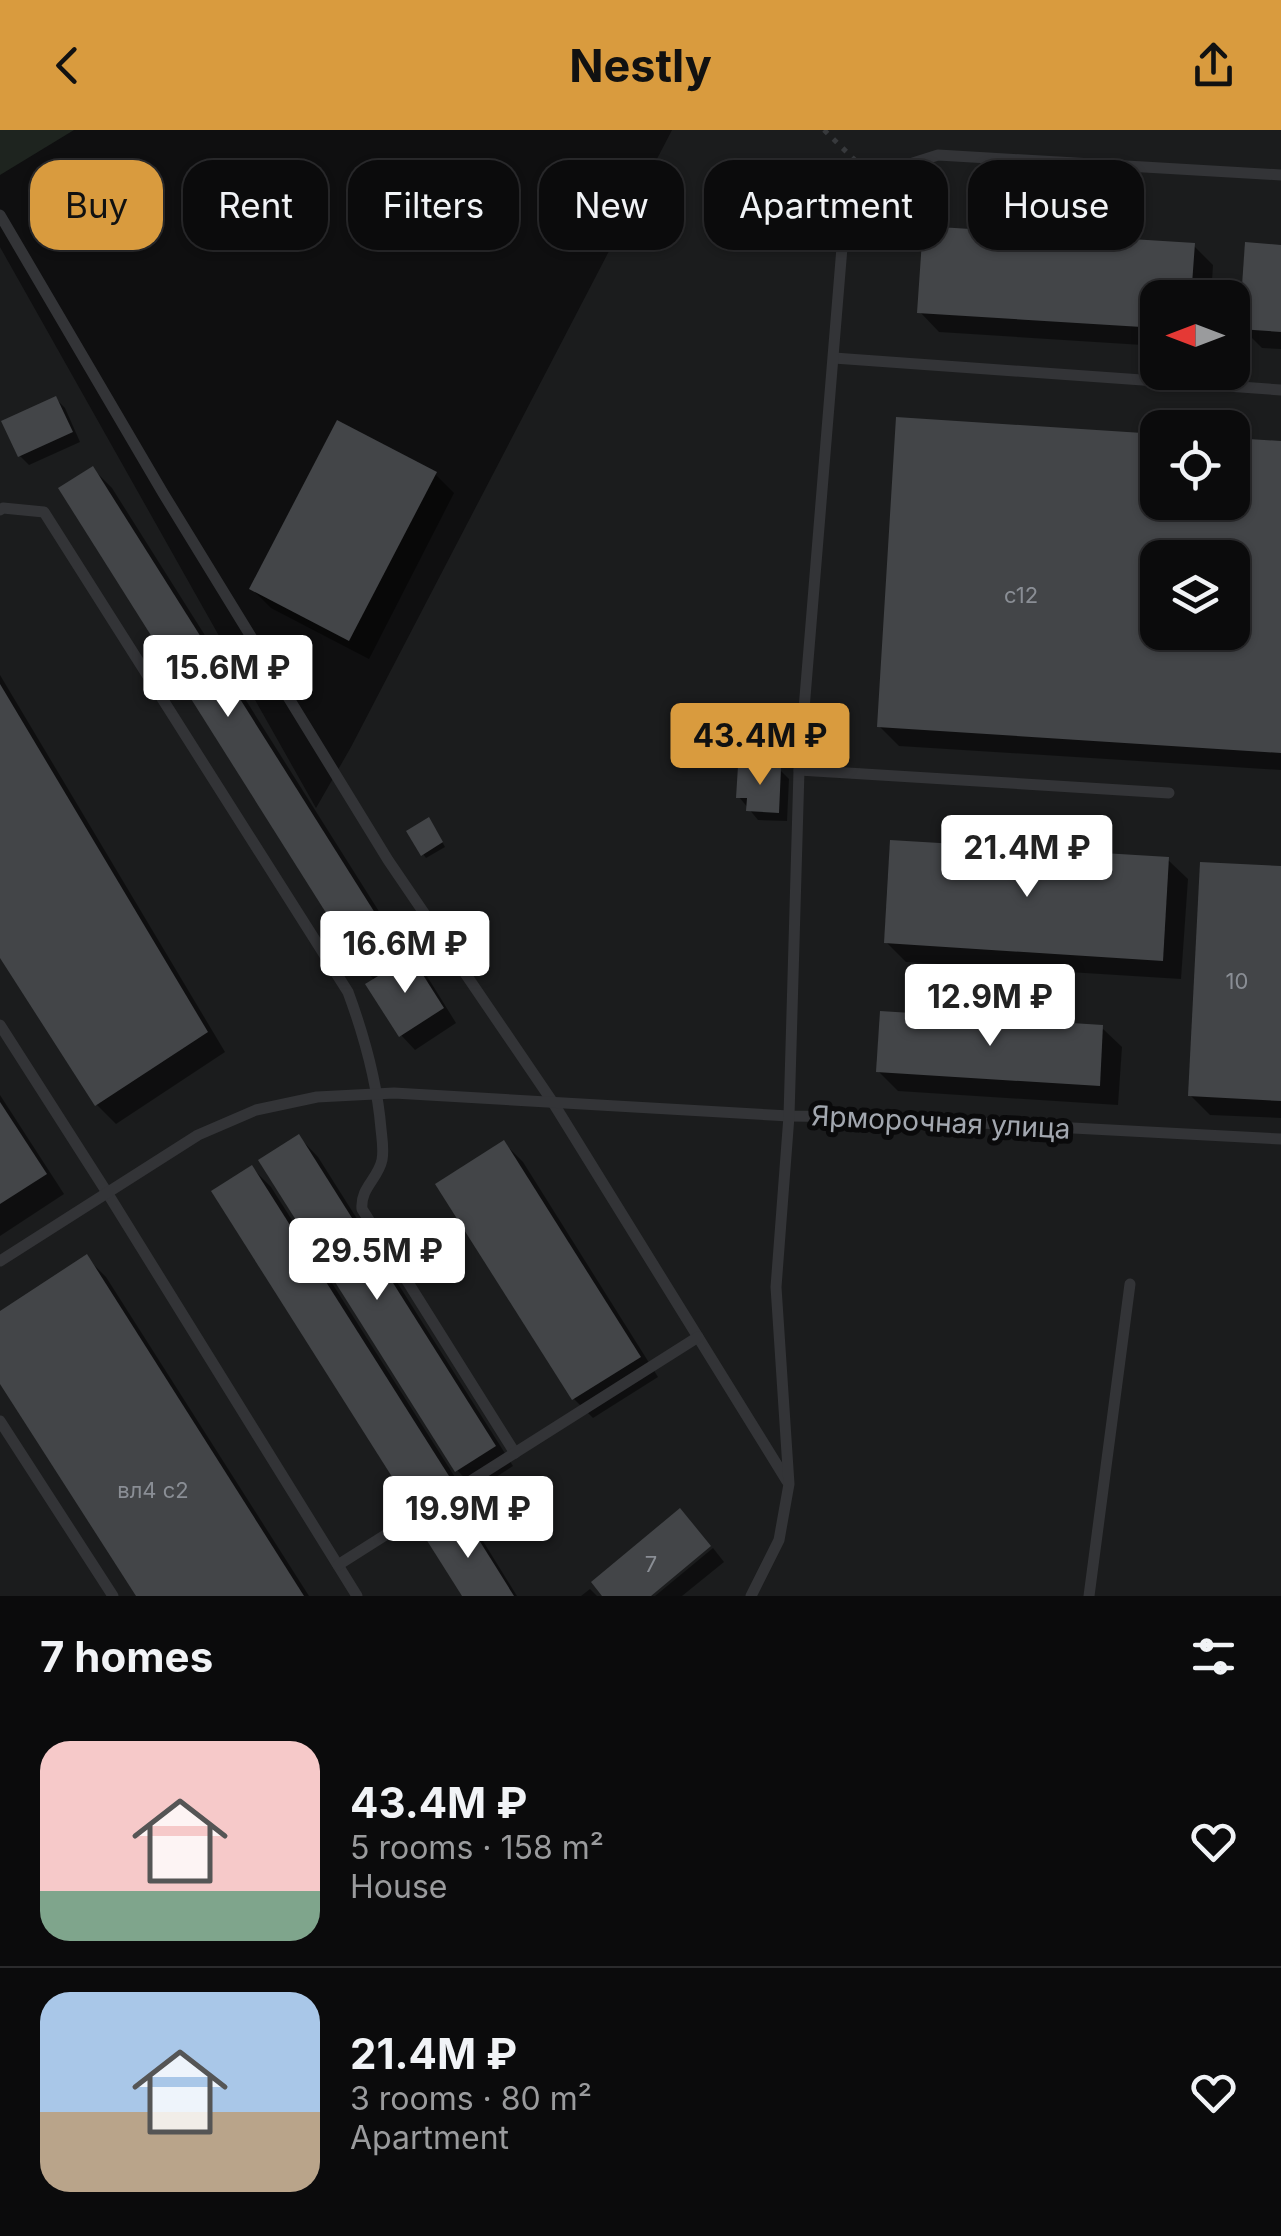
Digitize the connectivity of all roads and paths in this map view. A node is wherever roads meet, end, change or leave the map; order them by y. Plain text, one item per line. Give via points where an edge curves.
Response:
1 (824, 130) edge
2 (855, 160) edge
3 (922, 160) edge
4 (1281, 175) edge
5 (0, 215) edge
6 (842, 250) edge
7 (834, 358) junction
8 (1281, 390) edge
9 (0, 510) edge
10 (800, 770) junction
11 (1170, 792) dead end
12 (0, 1025) edge
13 (378, 1093) junction
14 (552, 1102) junction
15 (789, 1116) junction
16 (1281, 1139) edge
17 (108, 1194) junction
18 (0, 1261) edge
19 (1130, 1284) dead end
20 (698, 1337) junction
21 (0, 1421) edge
22 (516, 1453) junction
23 (789, 1484) junction
24 (338, 1566) junction
25 (112, 1596) edge
26 (356, 1596) edge
27 (751, 1596) edge
28 (1089, 1596) edge

1 - 2 path
3 - 4 lane via 938,155
5 - 14 lane via 388,860
6 - 7 lane
7 - 8 lane
7 - 10 lane
9 - 13 lane via 44,512 348,992
10 - 11 lane
10 - 15 lane
12 - 17 lane
13 - 14 lane
13 - 17 lane via 256,1110 198,1135
13 - 22 lane via 383,1157 361,1198 362,1209
14 - 15 lane
14 - 20 lane
15 - 16 lane, Ярморочная улица
15 - 23 lane, Ярморочная улица via 776,1287
17 - 18 lane
17 - 24 lane
19 - 28 lane
20 - 22 lane
20 - 23 lane
21 - 25 lane
22 - 24 lane
23 - 27 lane, Ярморочная улица via 778,1540
24 - 26 lane

